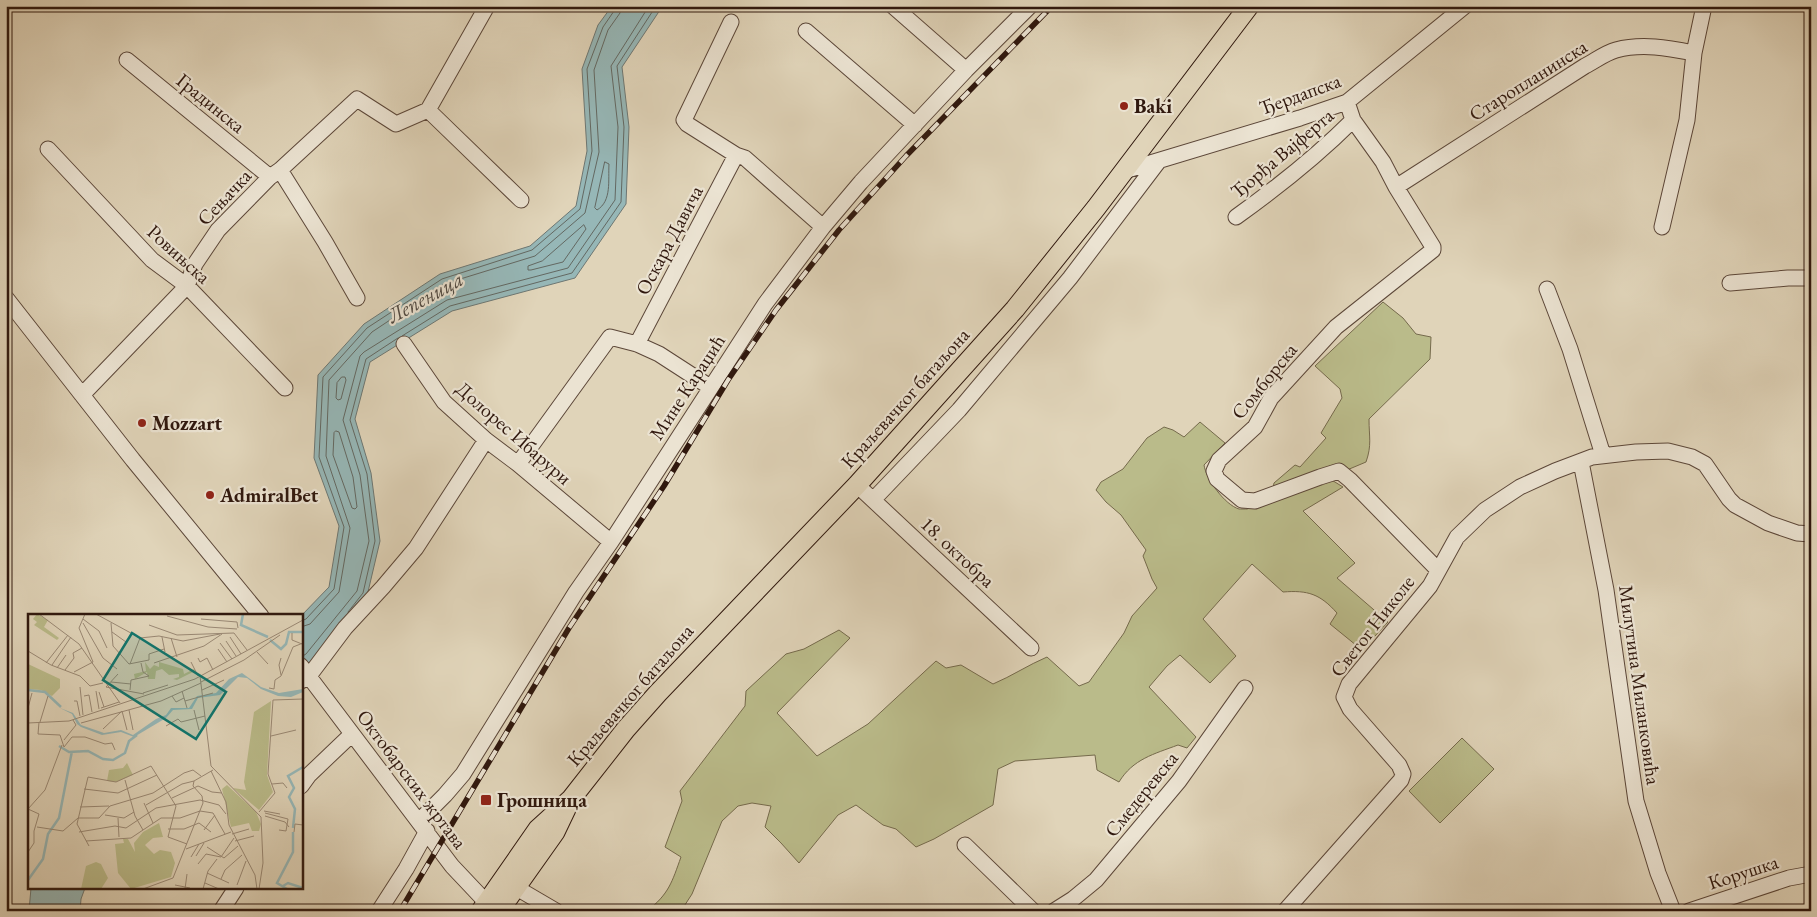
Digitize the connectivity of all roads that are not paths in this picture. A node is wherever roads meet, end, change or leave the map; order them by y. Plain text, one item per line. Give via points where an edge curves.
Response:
1 (487, 6) edge
2 (894, 6) edge
3 (1250, 6) edge
4 (1465, 6) edge
5 (1704, 6) edge
6 (1021, 9) edge
7 (731, 22) dead end
8 (806, 31) dead end
9 (1694, 53) junction
10 (127, 60) dead end
11 (966, 70) junction
12 (1347, 102) junction
13 (428, 110) junction
14 (1354, 120) junction
15 (915, 125) junction
16 (48, 149) dead end
17 (736, 155) junction
18 (1158, 162) junction
19 (1124, 171) junction
20 (275, 174) junction
21 (1396, 187) junction
22 (521, 200) dead end
23 (1236, 216) dead end
24 (823, 227) junction
25 (1662, 227) dead end
26 (1811, 278) edge
27 (1730, 282) dead end
28 (187, 286) junction
29 (1547, 289) dead end
30 (6, 298) edge
31 (357, 298) dead end
32 (404, 344) dead end
33 (637, 344) junction
34 (710, 387) junction
35 (284, 388) dead end
36 (82, 395) junction
37 (486, 440) junction
38 (1603, 455) junction
39 (1580, 462) junction
40 (518, 464) junction
41 (857, 485) junction
42 (873, 500) junction
43 (1811, 534) edge
44 (611, 542) junction
45 (1438, 570) junction
46 (260, 614) edge
47 (1031, 648) dead end
48 (304, 674) edge
49 (1245, 688) dead end
50 (352, 734) junction
51 (302, 785) edge
52 (571, 799) junction
53 (423, 826) junction
54 (965, 845) dead end
55 (1811, 874) edge
56 (515, 887) junction
57 (235, 890) edge
58 (491, 909) edge
59 (221, 911) edge
60 (379, 911) edge
61 (556, 911) edge
62 (1034, 911) edge
63 (1054, 911) edge
64 (1284, 911) edge
65 (1673, 911) edge
66 (1689, 911) edge

1 - 13 street
2 - 11 street
3 - 19 main road, Краљевачког батаљона
4 - 12 street, Ђердапска
5 - 9 street
6 - 11 street, Мине Караџић
7 - 17 street via 684,120
8 - 15 street
9 - 21 street, Старопланинска via 1660,46 1615,50
9 - 25 street via 1687,120
10 - 20 street, Градинска
11 - 15 street, Мине Караџић
12 - 14 street, Сомборска
12 - 18 street, Ђердапска
13 - 20 street, Сењачка via 396,124 357,99
13 - 22 street
14 - 21 street, Сомборска
14 - 23 street, Ђорђа Вајферта via 1288,179
15 - 24 street, Мине Караџић
16 - 28 street, Ровињска via 152,260
17 - 24 street via 745,158
17 - 33 street, Оскара Давича
18 - 19 street, Ђердапска
18 - 42 street via 1070,278 959,410
19 - 41 main road, Краљевачког батаљона via 996,331
20 - 28 street, Сењачка via 218,230 195,264
20 - 31 street, Градинска via 325,242
21 - 45 street, Сомборска via 1433,250 1336,327 1271,398 1255,427 1220,460 1214,471 1217,479 1242,500 1255,501 1339,471
24 - 34 street, Мине Караџић via 765,304
26 - 27 street
28 - 35 street, Ровињска
28 - 36 street, Сењачка
29 - 38 street via 1570,349
30 - 36 street
32 - 37 street, Долорес Ибарури via 444,402
33 - 34 street via 659,354
33 - 40 street via 610,337
34 - 44 street, Мине Караџић
36 - 46 street
37 - 40 street, Долорес Ибарури
37 - 48 street via 416,548
38 - 39 street, Светог Николе
38 - 43 street, Светог Николе via 1668,451 1692,457 1705,464 1735,505 1768,524
39 - 45 street, Светог Николе via 1520,488 1486,510 1457,537
39 - 65 street, Милутина Миланковића via 1606,590 1636,800
40 - 44 street, Долорес Ибарури
41 - 42 street, 18. октобра
41 - 52 main road, Краљевачког батаљона via 658,693
42 - 47 street, 18. октобра
44 - 53 street, Мине Караџић via 576,592 463,774
45 - 64 street, Светог Николе via 1420,599 1349,684 1344,697 1400,765 1401,780
48 - 50 street, Октобарских жртава
49 - 63 street, Смедеревска via 1179,782 1096,880
50 - 51 street
50 - 53 street, Октобарских жртава
52 - 56 main road, Краљевачког батаљона via 555,832
52 - 58 main road, Краљевачког батаљона via 538,829
53 - 58 street, Октобарских жртава via 452,866
53 - 60 street, Мине Караџић via 406,869
54 - 62 street
55 - 66 street, Корушка via 1789,878
56 - 58 main road, Краљевачког батаљона
56 - 61 street
57 - 59 street

